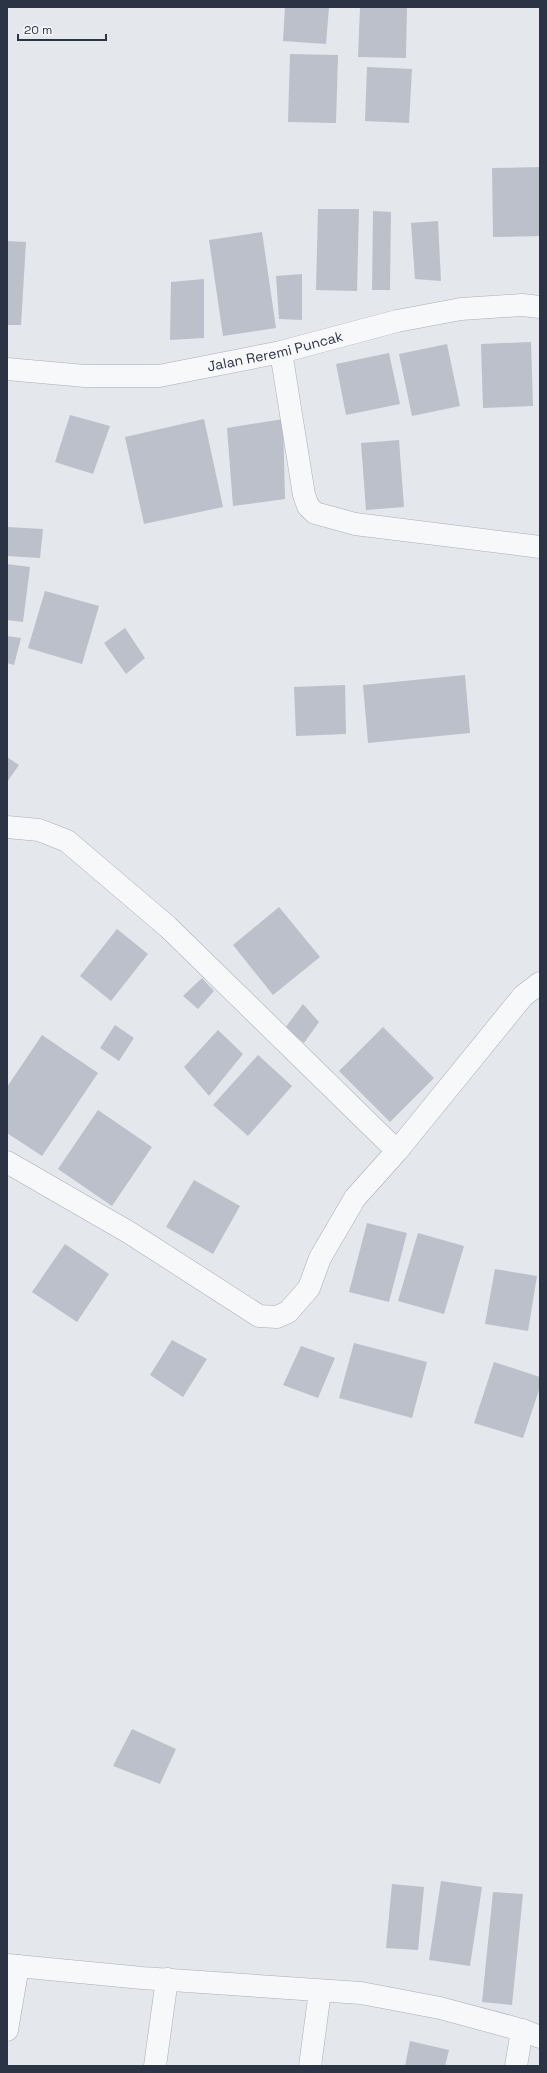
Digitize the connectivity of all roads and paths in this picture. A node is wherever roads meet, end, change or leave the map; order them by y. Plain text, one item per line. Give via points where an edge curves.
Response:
1 (540, 307) edge
2 (281, 352) junction
3 (7, 369) edge
4 (540, 547) edge
5 (7, 827) edge
6 (540, 983) edge
7 (397, 1151) junction
8 (7, 1162) edge
9 (12, 1965) edge
10 (167, 1979) junction
11 (320, 1991) junction
12 (7, 2030) edge
13 (531, 2034) edge
14 (155, 2066) edge
15 (310, 2066) edge
16 (516, 2066) edge

1 - 2 street, Jalan Reremi Puncak via 522,305 461,309 397,320
2 - 3 street, Jalan Reremi Puncak via 159,376 85,376
2 - 4 street via 304,495 308,506 315,513 355,524
5 - 7 street via 39,830 67,841 125,889 198,956
6 - 7 street via 523,996
7 - 8 street via 355,1198 320,1258 309,1288 288,1312 277,1317 259,1316 130,1233
9 - 10 street
9 - 12 street
10 - 11 street
10 - 14 street
11 - 13 street via 361,1993 440,2008
11 - 15 street
13 - 16 street

